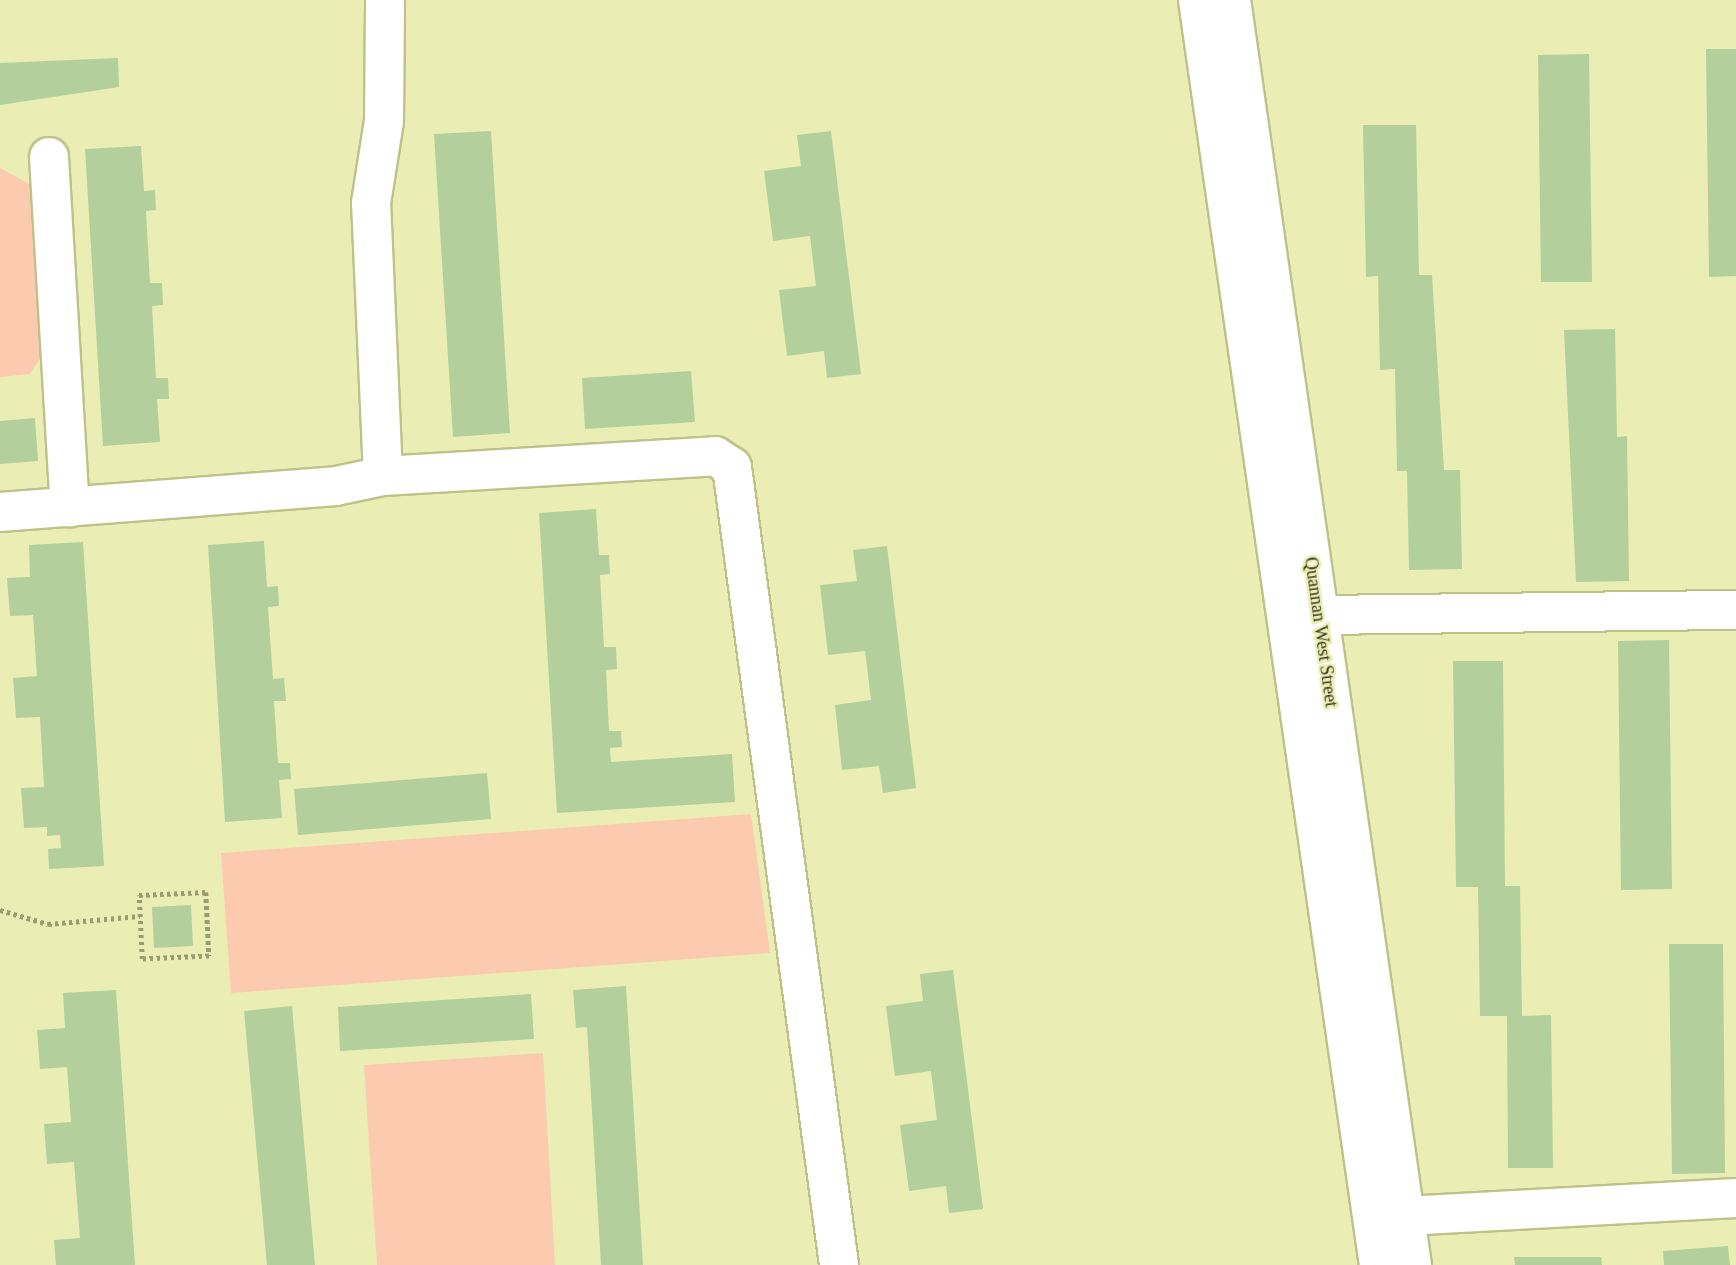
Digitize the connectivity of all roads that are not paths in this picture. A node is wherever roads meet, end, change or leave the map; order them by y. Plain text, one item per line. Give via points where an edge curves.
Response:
1 (385, 0) edge
2 (1198, 0) edge
3 (1231, 0) edge
4 (50, 157) dead end
5 (383, 476) junction
6 (70, 507) junction
7 (0, 512) edge
8 (1736, 610) edge
9 (1319, 615) junction
10 (1736, 1198) edge
11 (1405, 1216) junction
12 (839, 1265) edge
13 (1379, 1265) edge
14 (1412, 1265) edge

1 - 5 main road via 384,121 370,202
2 - 13 main road, Quannan West Street
3 - 9 main road, Quannan West Street
4 - 6 main road
5 - 6 main road via 337,486
5 - 12 main road via 715,456 732,467
6 - 7 main road
8 - 9 main road
9 - 11 main road, Quannan West Street
10 - 11 main road
11 - 14 main road, Quannan West Street

